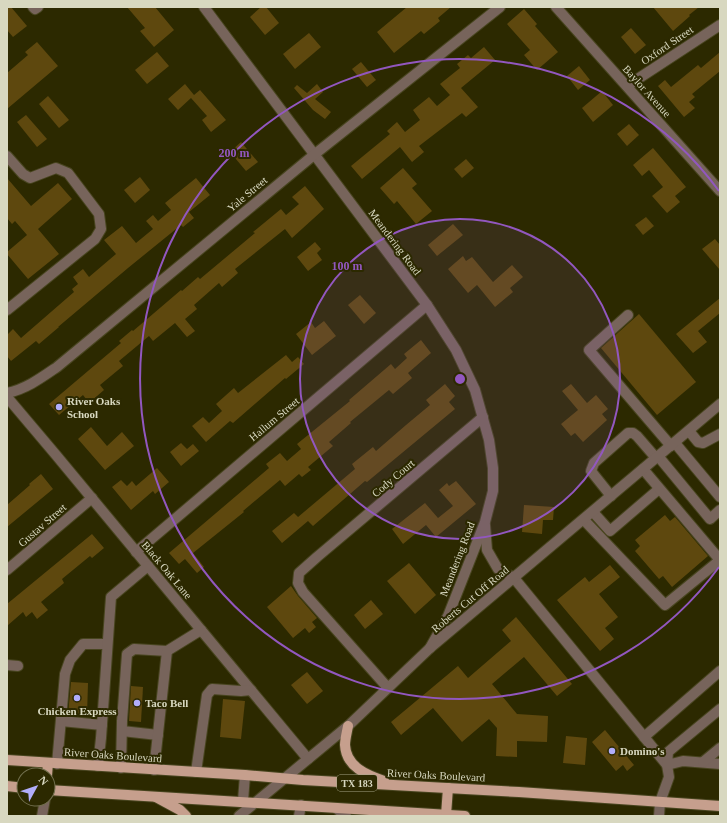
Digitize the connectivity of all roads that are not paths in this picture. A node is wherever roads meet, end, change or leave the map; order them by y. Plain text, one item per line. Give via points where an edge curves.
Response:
1 (33, 7) edge
2 (38, 7) edge
3 (204, 7) edge
4 (500, 7) edge
5 (556, 7) edge
6 (720, 25) edge
7 (628, 86) junction
8 (315, 154) junction
9 (7, 156) edge
10 (720, 191) edge
11 (427, 304) junction
12 (8, 307) edge
13 (628, 315) dead end
14 (7, 393) edge
15 (7, 397) edge
16 (719, 408) edge
17 (483, 417) junction
18 (689, 431) junction
19 (720, 434) edge
20 (673, 444) junction
21 (657, 457) junction
22 (644, 469) junction
23 (659, 489) junction
24 (611, 496) junction
25 (720, 497) edge
26 (92, 498) junction
27 (720, 510) edge
28 (593, 512) junction
29 (584, 520) junction
30 (485, 522) junction
31 (136, 552) junction
32 (148, 566) junction
33 (7, 570) edge
34 (514, 578) junction
35 (201, 630) junction
36 (107, 644) junction
37 (430, 648) junction
38 (167, 651) junction
39 (7, 665) edge
40 (18, 666) dead end
41 (720, 671) edge
42 (388, 688) junction
43 (251, 690) junction
44 (720, 709) edge
45 (61, 721) junction
46 (102, 725) junction
47 (348, 726) junction
48 (122, 731) junction
49 (158, 735) junction
50 (644, 737) junction
51 (720, 748) edge
52 (308, 759) junction
53 (7, 760) edge
54 (703, 762) junction
55 (53, 763) junction
56 (720, 764) edge
57 (667, 765) junction
58 (98, 766) junction
59 (51, 767) edge
60 (121, 768) junction
61 (154, 770) junction
62 (196, 772) junction
63 (245, 775) junction
64 (285, 779) junction
65 (398, 786) junction
66 (448, 788) junction
67 (56, 790) edge
68 (154, 796) junction
69 (243, 801) junction
70 (256, 802) junction
71 (660, 802) junction
72 (301, 805) junction
73 (720, 806) edge
74 (336, 808) junction
75 (385, 813) edge
76 (446, 815) edge
77 (186, 816) edge
78 (239, 816) edge
79 (299, 816) edge
80 (346, 816) edge
81 (465, 816) edge
82 (659, 816) edge

1 - 2 street
3 - 8 street, Meandering Road
4 - 8 street, Yale Street
5 - 7 street, Baylor Avenue
6 - 7 street, Oxford Street
7 - 10 street, Baylor Avenue
8 - 11 street, Meandering Road
8 - 14 street, Yale Street via 57,367 18,391
9 - 12 street via 22,174 30,178 56,168 68,174 98,214 101,229 95,239
11 - 17 street, Meandering Road via 456,350 475,390
11 - 31 street, Hallum Street
13 - 20 street via 589,350
15 - 26 street, Black Oak Lane
16 - 18 street, Roberts Cut Off Road
17 - 30 street, Meandering Road via 493,468 493,491
17 - 42 street, Cody Court via 299,574 298,583 303,592
18 - 19 street via 702,443
18 - 20 street, Roberts Cut Off Road
20 - 21 street, Roberts Cut Off Road
20 - 25 street
21 - 22 street, Roberts Cut Off Road
21 - 24 street via 637,436 628,433 594,463 590,471
21 - 27 street via 710,518
22 - 23 street
22 - 24 street, Roberts Cut Off Road
23 - 28 street via 610,531
23 - 29 street via 720,560 665,605
24 - 28 street, Roberts Cut Off Road
26 - 31 street, Black Oak Lane
26 - 33 street, Gustav Street
28 - 29 street, Roberts Cut Off Road
29 - 34 street, Roberts Cut Off Road
30 - 34 street, Meandering Road via 487,550 498,569
30 - 37 street, Meandering Road via 448,616
31 - 32 street, Black Oak Lane
32 - 35 street, Black Oak Lane
32 - 36 street via 110,597
34 - 37 street, Roberts Cut Off Road
34 - 50 street, Meandering Road
35 - 38 street
35 - 43 street, Black Oak Lane
36 - 45 street via 83,644 70,660 64,674
36 - 46 street
37 - 42 street, Roberts Cut Off Road
38 - 48 street via 134,649 127,654
38 - 49 street
39 - 40 street
41 - 50 street
42 - 47 street, Roberts Cut Off Road
43 - 52 street, Black Oak Lane
43 - 62 street via 241,692 212,689 207,695
44 - 57 street via 668,752
45 - 46 street
45 - 55 street
46 - 58 street
47 - 52 street, Roberts Cut Off Road
47 - 65 main road via 345,744 347,755 354,766 368,775
48 - 49 street
48 - 60 street
49 - 61 street
50 - 57 street, Meandering Road
51 - 54 street
52 - 64 street, Roberts Cut Off Road
53 - 55 main road, River Oaks Boulevard / TX 183
54 - 56 street
54 - 57 street via 683,761
55 - 58 main road, River Oaks Boulevard / TX 183
55 - 59 main road
57 - 71 street via 669,777
58 - 60 main road, River Oaks Boulevard / TX 183
60 - 61 main road, River Oaks Boulevard / TX 183
61 - 62 main road, River Oaks Boulevard / TX 183
62 - 63 main road, River Oaks Boulevard / TX 183
63 - 64 main road, River Oaks Boulevard / TX 183
63 - 69 street
64 - 65 main road, River Oaks Boulevard / TX 183
64 - 70 street, Roberts Cut Off Road
65 - 66 main road, River Oaks Boulevard / TX 183
66 - 71 main road, River Oaks Boulevard / TX 183
66 - 76 main road
67 - 68 main road
68 - 69 main road
68 - 77 main road
69 - 70 main road
70 - 72 main road
70 - 78 street, Roberts Cut Off Road
71 - 73 main road, River Oaks Boulevard / TX 183
71 - 82 street
72 - 74 main road
72 - 79 street
74 - 75 main road
74 - 80 street
75 - 76 main road
76 - 81 main road

